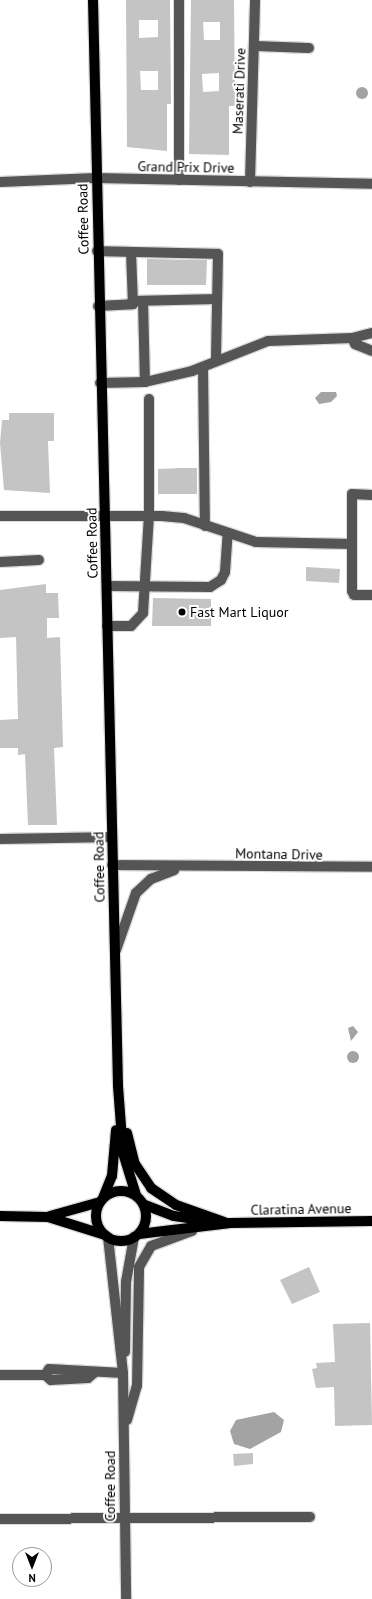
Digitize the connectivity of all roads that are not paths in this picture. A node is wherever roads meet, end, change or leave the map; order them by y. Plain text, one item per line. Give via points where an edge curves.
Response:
1 (93, 0) edge
2 (179, 0) edge
3 (255, 0) edge
4 (255, 46) junction
5 (309, 48) dead end
6 (96, 178) junction
7 (178, 180) junction
8 (0, 182) edge
9 (250, 182) junction
10 (372, 184) edge
11 (97, 252) junction
12 (131, 252) junction
13 (217, 299) junction
14 (132, 301) junction
15 (143, 301) junction
16 (98, 306) junction
17 (372, 333) edge
18 (352, 338) junction
19 (372, 351) edge
20 (216, 361) junction
21 (203, 367) junction
22 (145, 382) junction
23 (100, 383) junction
24 (148, 399) dead end
25 (372, 495) edge
26 (0, 516) edge
27 (148, 516) junction
28 (105, 517) junction
29 (205, 526) junction
30 (228, 533) junction
31 (352, 544) junction
32 (39, 560) dead end
33 (0, 562) edge
34 (107, 586) junction
35 (145, 586) junction
36 (372, 596) edge
37 (107, 626) junction
38 (112, 837) junction
39 (0, 839) edge
40 (112, 865) junction
41 (186, 866) junction
42 (372, 867) edge
43 (115, 954) junction
44 (118, 1086) junction
45 (136, 1195) junction
46 (101, 1200) junction
47 (145, 1205) junction
48 (0, 1216) edge
49 (48, 1217) junction
50 (372, 1221) edge
51 (230, 1223) junction
52 (106, 1236) junction
53 (137, 1236) junction
54 (123, 1373) junction
55 (0, 1375) edge
56 (124, 1429) junction
57 (310, 1517) dead end
58 (0, 1519) edge
59 (125, 1521) junction
60 (126, 1599) edge

1 - 6 main road, Coffee Road
2 - 7 street
3 - 4 street, Maserati Drive
4 - 5 street
4 - 9 street, Maserati Drive
6 - 7 street, Grand Prix Drive
6 - 8 street, Grand Prix Drive
6 - 11 main road, Coffee Road
7 - 9 street, Grand Prix Drive
9 - 10 street, Grand Prix Drive
11 - 12 street
11 - 16 main road, Coffee Road
12 - 13 street via 218,254
12 - 14 street
13 - 15 street
13 - 20 street
14 - 15 street
14 - 16 street via 133,304
15 - 22 street
16 - 23 main road, Coffee Road
17 - 18 street
18 - 19 street via 355,344
18 - 20 street via 268,340
20 - 21 street
21 - 22 street
21 - 29 street
22 - 23 street
23 - 28 main road, Coffee Road
24 - 27 street
25 - 31 street via 352,494
26 - 28 street
27 - 28 street
27 - 29 street via 184,518
27 - 35 street
28 - 34 main road, Coffee Road
29 - 30 street
30 - 31 street via 256,542
30 - 35 street via 225,572 221,580 210,586
31 - 36 street via 354,595
32 - 33 street
34 - 35 street
34 - 37 main road, Coffee Road
35 - 37 street via 143,613 138,622 130,626
37 - 38 main road, Coffee Road
38 - 39 street
38 - 40 main road, Coffee Road
40 - 41 street, Montana Drive
40 - 43 main road, Coffee Road
41 - 42 street, Montana Drive
41 - 43 street, Montana Drive via 151,879 136,893
43 - 44 main road, Coffee Road
44 - 45 main road, Coffee Road via 123,1153
44 - 46 main road, Coffee Road via 115,1158
44 - 51 main road via 129,1146 135,1164 151,1188 176,1206
45 - 46 main road via 116,1191
45 - 47 main road
46 - 49 main road
46 - 52 main road via 96,1221
47 - 51 main road, Claratina Avenue via 174,1216
47 - 53 main road via 146,1222
48 - 49 main road
49 - 52 main road
50 - 51 main road, Claratina Avenue
51 - 53 main road, Claratina Avenue
51 - 56 street via 160,1240 144,1256 137,1284 137,1386
52 - 53 main road via 119,1241
52 - 54 street, Coffee Road
53 - 54 street, Coffee Road via 126,1282
54 - 55 street via 94,1373 88,1369 49,1370 45,1375
54 - 56 street, Coffee Road
56 - 59 street, Coffee Road
57 - 59 street
58 - 59 street
59 - 60 street, Coffee Road

